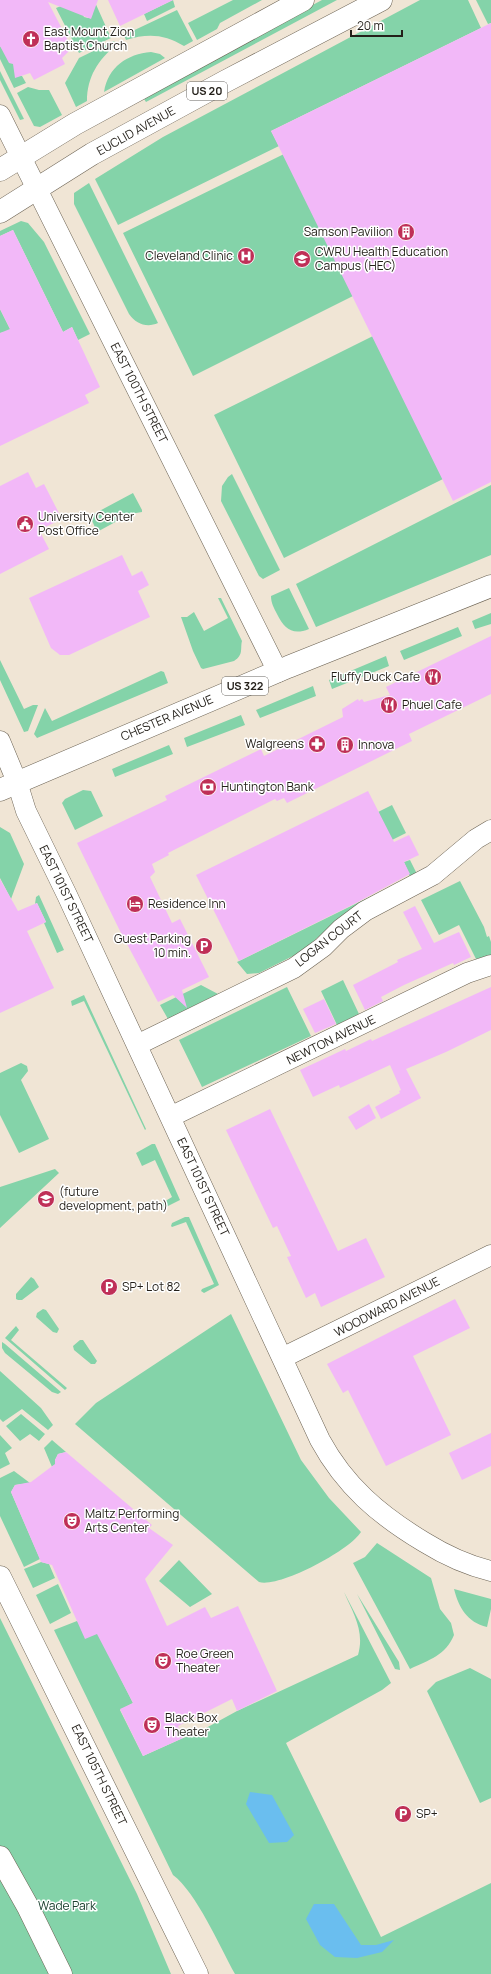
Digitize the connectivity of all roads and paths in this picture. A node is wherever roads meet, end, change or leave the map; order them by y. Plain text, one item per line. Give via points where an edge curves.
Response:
1 (303, 0) edge
2 (381, 0) edge
3 (0, 115) edge
4 (21, 156) junction
5 (0, 170) edge
6 (38, 189) junction
7 (0, 212) edge
8 (491, 586) edge
9 (278, 672) junction
10 (0, 741) edge
11 (8, 786) edge
12 (491, 830) edge
13 (491, 965) edge
14 (137, 1045) junction
15 (170, 1117) junction
16 (491, 1255) edge
17 (282, 1358) junction
18 (487, 1570) edge
19 (0, 1577) edge
20 (0, 1857) edge
21 (61, 1974) edge
22 (197, 1974) edge

1 - 4 main road, US 20
2 - 6 main road, EUCLID AVENUE / US 20 via 92,154
3 - 4 street, EAST 100TH STREET
4 - 5 main road, US 20
4 - 6 street, EAST 100TH STREET
6 - 7 main road, EUCLID AVENUE / US 20
6 - 9 street, EAST 100TH STREET
8 - 9 main road, CHESTER AVENUE / US 322
9 - 11 main road, CHESTER AVENUE / US 322
10 - 11 street, EAST 101ST STREET
11 - 14 street, EAST 101ST STREET via 26,811
12 - 14 street, LOGAN COURT via 476,839 433,875 365,911 294,968
13 - 15 street, NEWTON AVENUE via 467,973
14 - 15 street, EAST 101ST STREET
15 - 17 street, EAST 101ST STREET
16 - 17 street, WOODWARD AVENUE
17 - 18 street, EAST 101ST STREET via 331,1460 354,1488 395,1525 450,1557
19 - 22 main road, EAST 105TH STREET
20 - 21 main road

